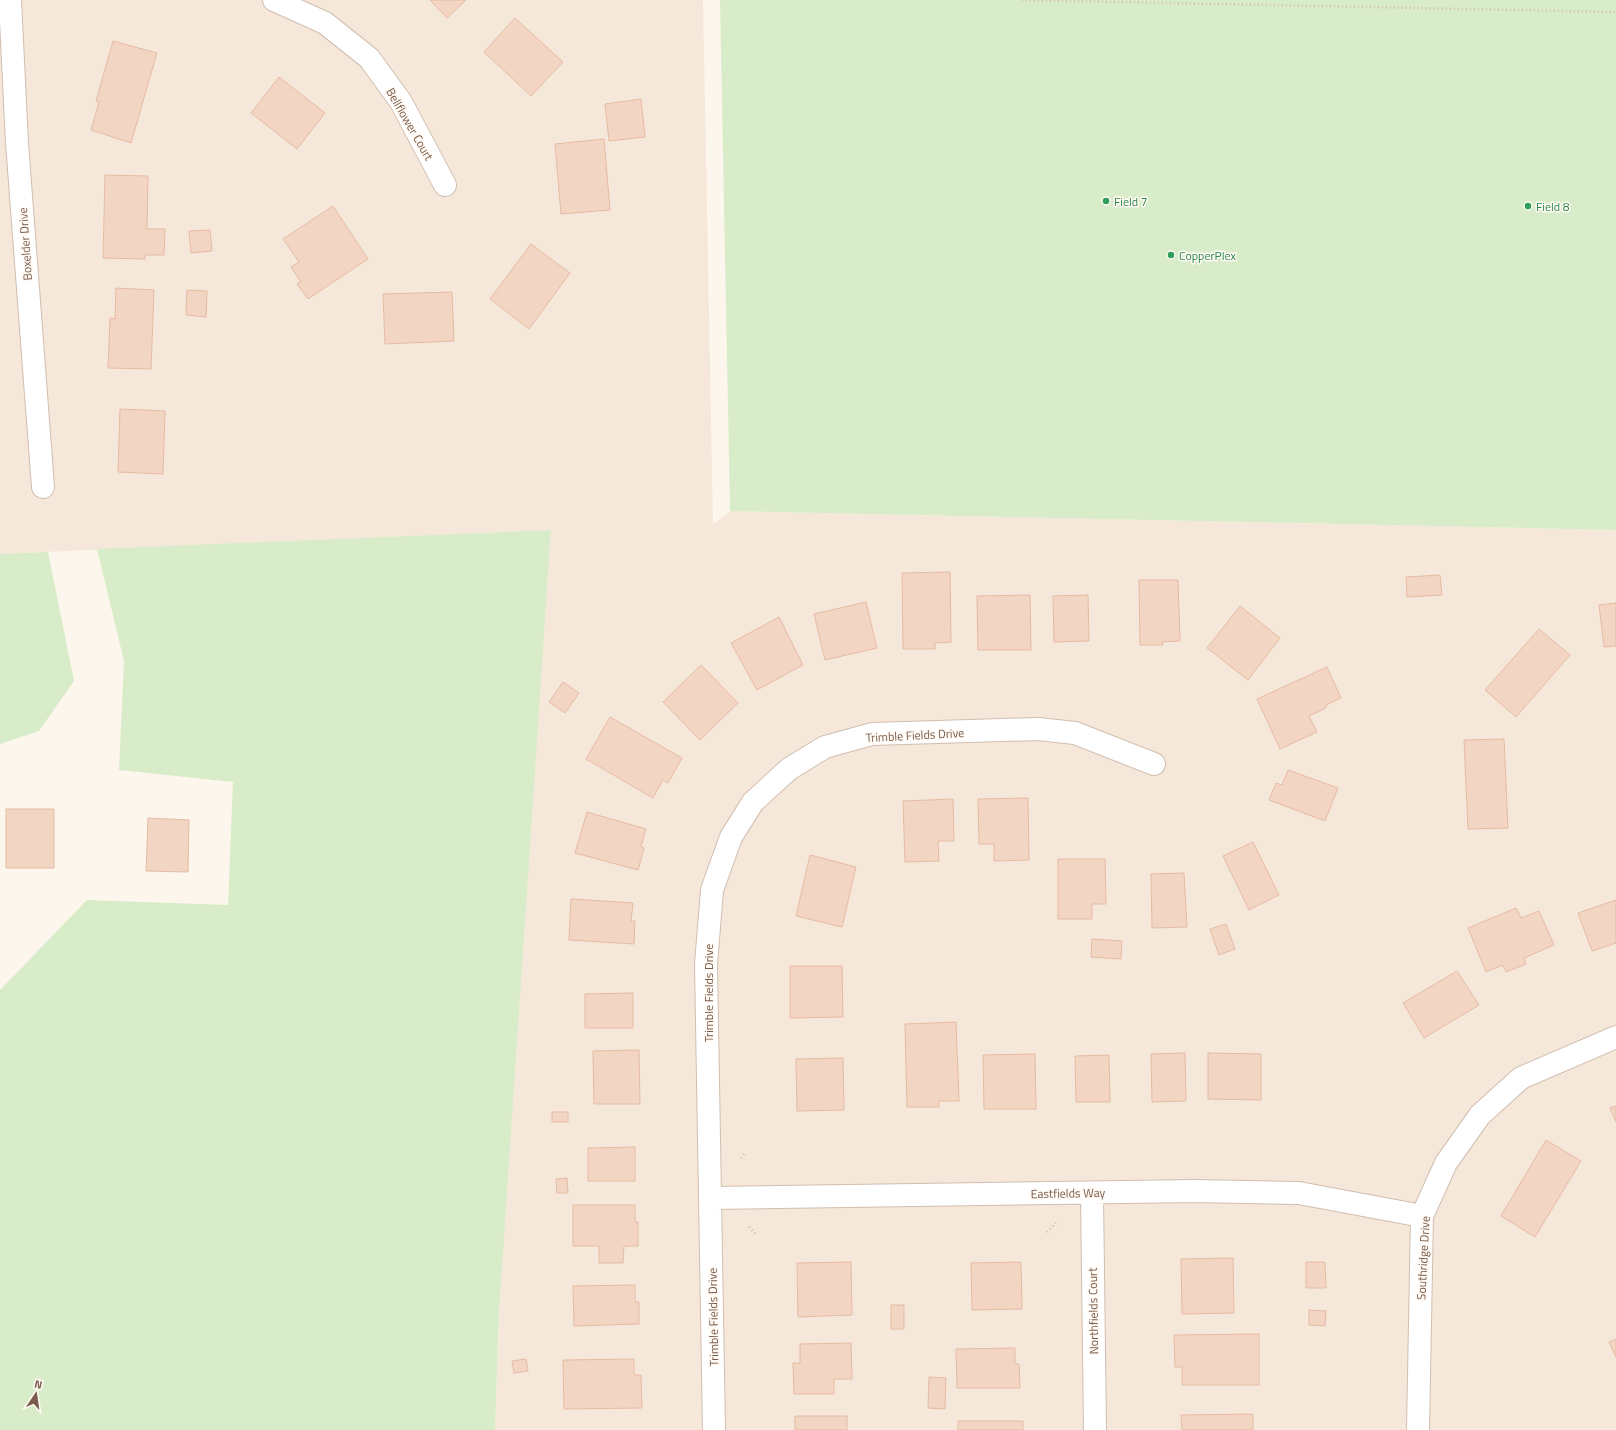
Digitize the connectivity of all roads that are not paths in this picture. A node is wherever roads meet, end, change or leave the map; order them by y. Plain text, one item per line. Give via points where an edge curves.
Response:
1 (10, 0) edge
2 (274, 0) edge
3 (445, 185) dead end
4 (43, 487) dead end
5 (1154, 764) dead end
6 (1616, 1037) edge
7 (1092, 1193) junction
8 (711, 1198) junction
9 (1422, 1216) junction
10 (714, 1430) edge
11 (1095, 1430) edge
12 (1418, 1430) edge

1 - 4 street, Boxelder Drive via 17,143
2 - 3 street, Bellflower Court via 326,23 369,58 401,102
5 - 8 street, Trimble Fields Drive via 1075,732 1038,730 872,734 824,747 789,769 753,802 731,837 712,890 706,964
6 - 9 street, Southridge Drive via 1521,1078 1480,1116 1446,1163
7 - 8 street, Eastfields Way
7 - 9 street, Eastfields Way via 1299,1193
7 - 11 street, Northfields Court
8 - 10 street, Trimble Fields Drive
9 - 12 street, Southridge Drive

